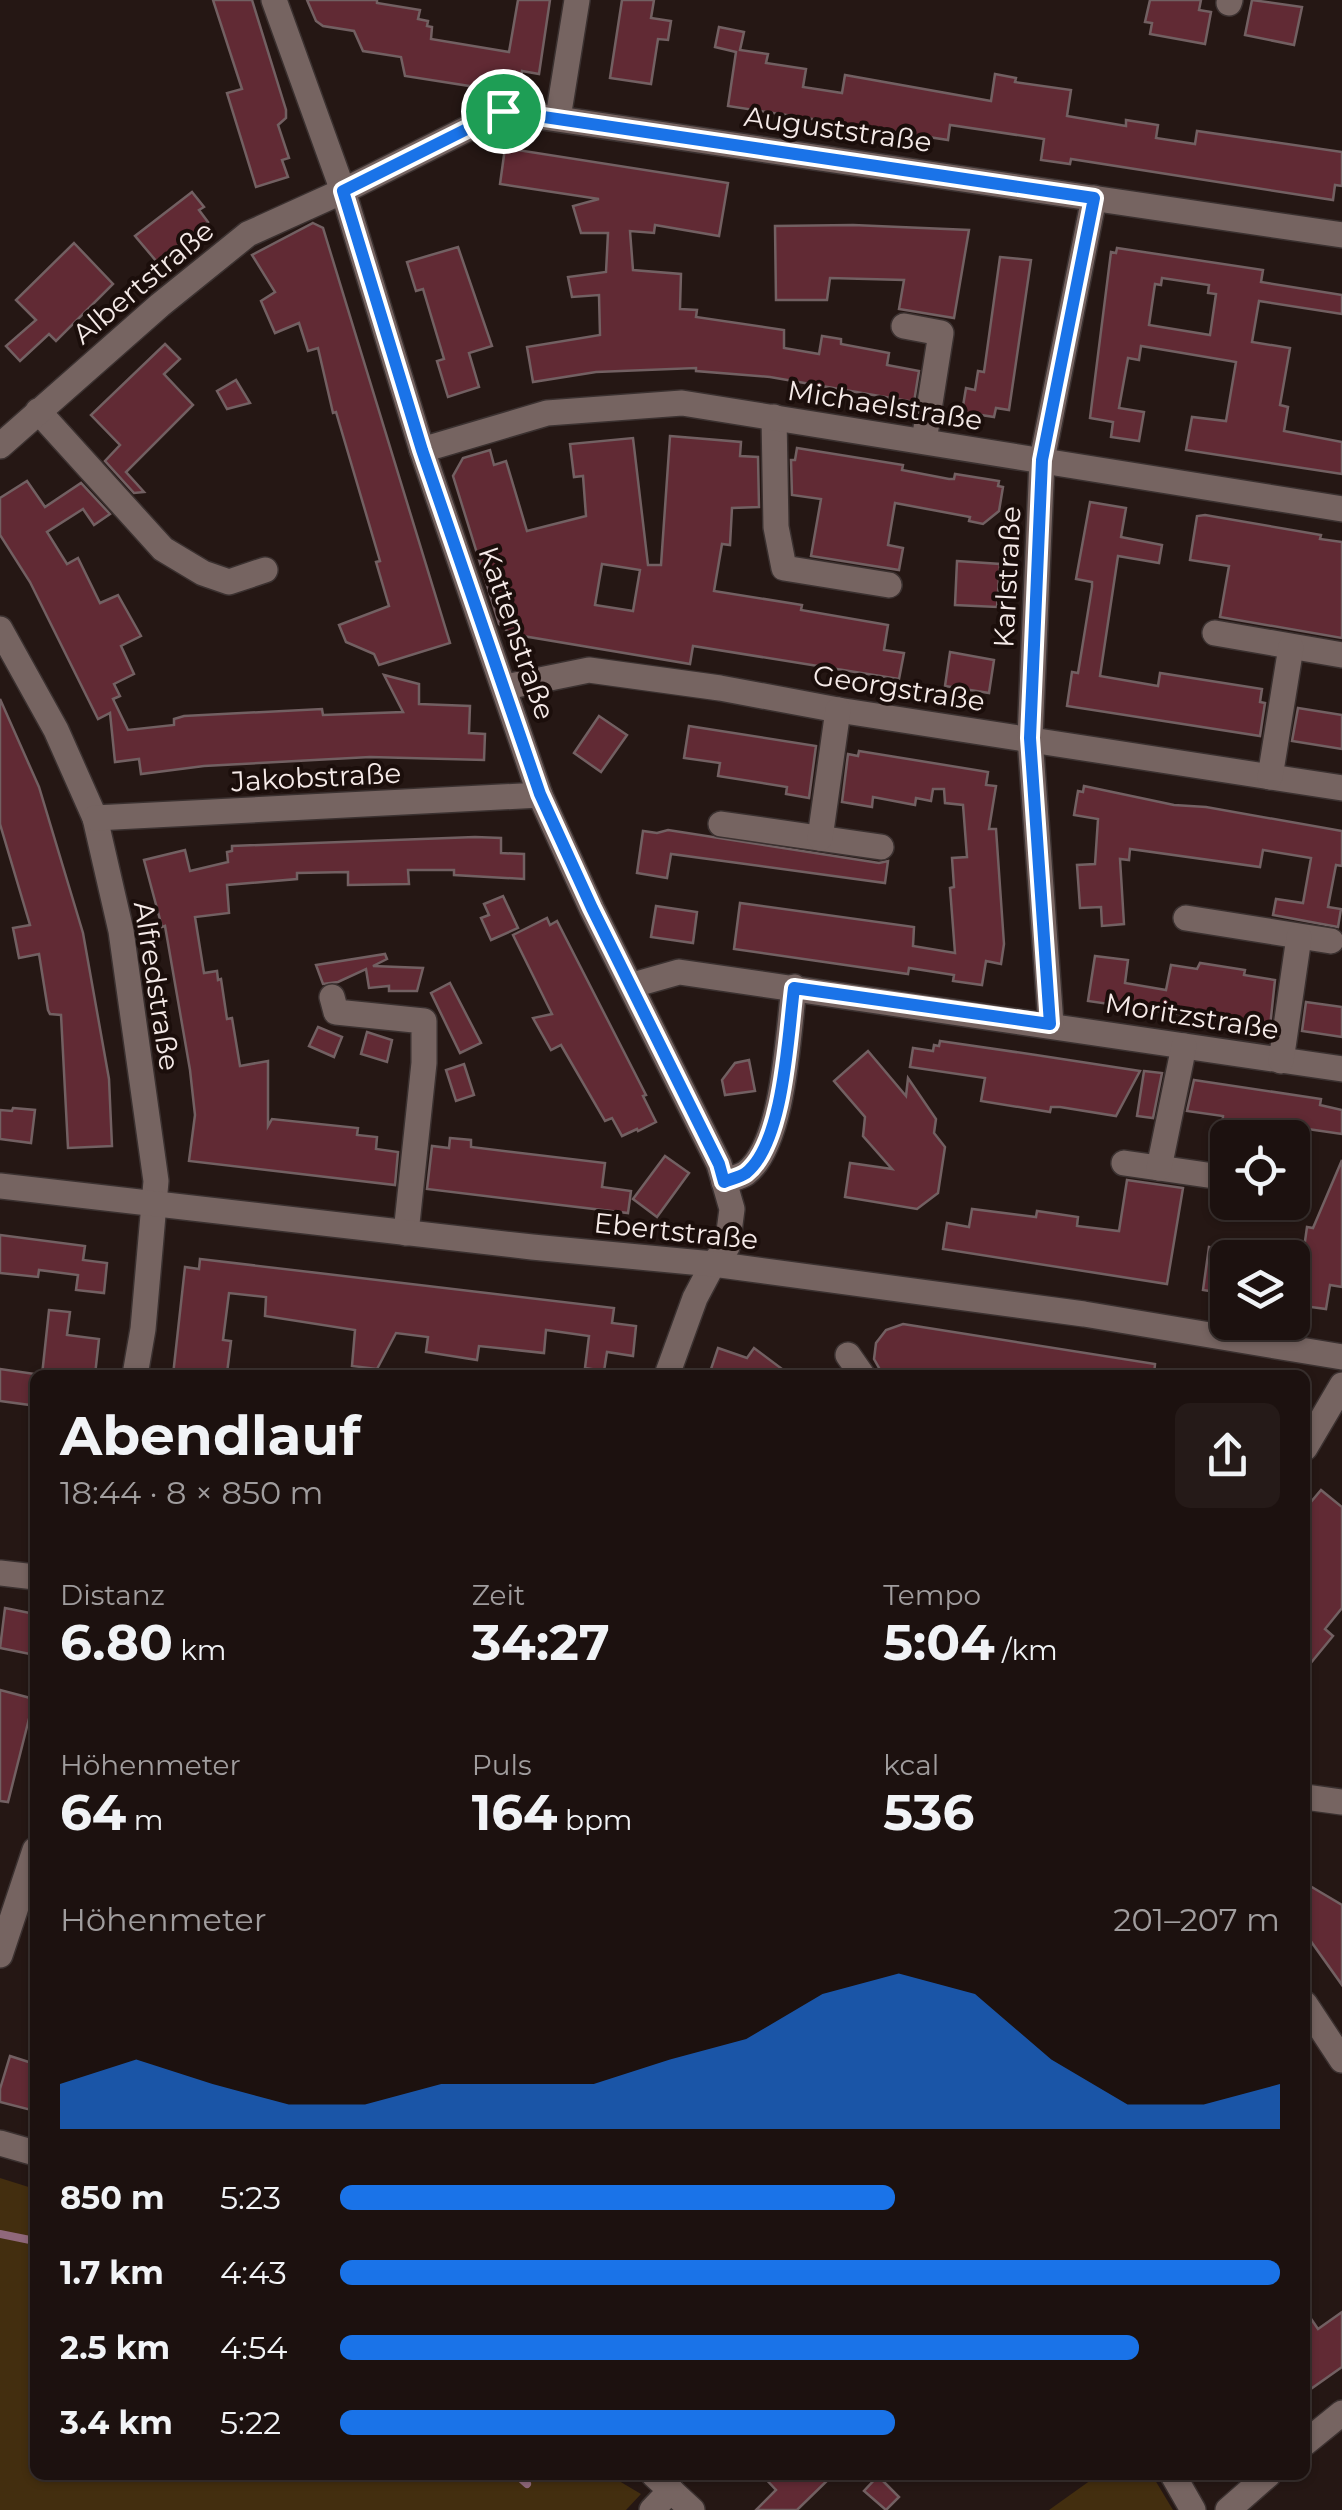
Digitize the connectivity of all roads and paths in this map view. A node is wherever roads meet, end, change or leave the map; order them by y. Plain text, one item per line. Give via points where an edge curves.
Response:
1 (274, 0) edge
2 (577, 0) edge
3 (558, 118) junction
4 (343, 191) junction
5 (1094, 198) junction
6 (1342, 235) edge
7 (904, 326) dead end
8 (38, 411) junction
9 (774, 417) junction
10 (924, 441) junction
11 (0, 446) edge
12 (422, 450) junction
13 (1042, 460) junction
14 (1342, 508) edge
15 (264, 570) dead end
16 (889, 585) dead end
17 (0, 629) edge
18 (1215, 633) dead end
19 (1292, 647) junction
20 (1342, 655) edge
21 (506, 688) junction
22 (838, 710) junction
23 (1030, 738) junction
24 (1270, 777) junction
25 (1342, 788) edge
26 (540, 794) junction
27 (96, 818) junction
28 (720, 824) dead end
29 (820, 838) junction
30 (881, 847) dead end
31 (1186, 918) dead end
32 (1299, 937) junction
33 (1331, 941) dead end
34 (633, 985) junction
35 (794, 988) junction
36 (332, 997) dead end
37 (1050, 1024) junction
38 (1184, 1046) junction
39 (1281, 1060) junction
40 (1342, 1069) edge
41 (1124, 1164) dead end
42 (1159, 1168) junction
43 (1210, 1175) edge
44 (724, 1182) junction
45 (0, 1186) edge
46 (154, 1205) junction
47 (406, 1233) junction
48 (712, 1264) junction
49 (1342, 1357) edge
50 (136, 1370) edge
51 (669, 1370) edge
52 (1342, 1385) edge
53 (1310, 1439) edge
54 (0, 1573) edge
55 (30, 1576) edge
56 (1310, 1798) edge
57 (1342, 1802) edge
58 (30, 1858) edge
59 (11, 1887) edge
60 (0, 1956) edge
61 (1310, 2012) edge
62 (1342, 2060) edge
63 (0, 2143) edge
64 (30, 2152) edge
65 (1342, 2413) edge
66 (1310, 2439) edge
67 (1176, 2480) edge
68 (1262, 2480) edge
69 (662, 2482) edge
70 (652, 2510) edge
71 (692, 2510) edge
72 (1193, 2510) edge
73 (1228, 2510) edge

1 - 4 street, Kattenstraße
2 - 3 street
3 - 4 street, Auguststraße via 503,111
3 - 5 street, Auguststraße
4 - 8 street, Albertstraße via 248,234
4 - 12 street, Kattenstraße
5 - 6 street, Auguststraße
5 - 13 street, Karlstraße
7 - 10 street via 941,334
8 - 11 street, Albertstraße
8 - 15 street via 163,549 229,582
9 - 10 street, Michaelstraße
9 - 12 street, Michaelstraße via 682,402 546,413
9 - 16 street via 776,528 784,568
10 - 13 street, Michaelstraße
12 - 21 street, Kattenstraße
13 - 14 street, Michaelstraße
13 - 23 street, Karlstraße
17 - 27 street, Alfredstraße
18 - 19 street
19 - 20 street
19 - 24 street
21 - 22 street, Georgstraße via 588,670
21 - 26 street, Kattenstraße
22 - 23 street, Georgstraße
22 - 29 street
23 - 24 street, Georgstraße
23 - 37 street, Karlstraße
24 - 25 street, Georgstraße
26 - 27 street, Jakobstraße
26 - 34 street, Kattenstraße
27 - 46 street, Alfredstraße via 121,931
28 - 29 street
29 - 30 street
31 - 32 street
32 - 33 street
32 - 39 street
34 - 35 street, Moritzstraße via 679,972
34 - 44 street, Kattenstraße
35 - 37 street, Moritzstraße
35 - 44 street via 778,1111 764,1150 746,1173
36 - 47 street via 336,1012 424,1022
37 - 38 street, Moritzstraße
38 - 39 street, Moritzstraße
38 - 42 street
39 - 40 street, Moritzstraße
41 - 42 street
42 - 43 street
44 - 48 street, Kattenstraße via 732,1209 727,1247
45 - 46 street, Ebertstraße
46 - 47 street, Ebertstraße
46 - 50 street, Alfredstraße
47 - 48 street, Ebertstraße
48 - 49 street, Ebertstraße
48 - 51 street, Kattenstraße
52 - 53 street
54 - 55 street
56 - 57 street
58 - 59 street
59 - 60 street
61 - 62 street
63 - 64 street
65 - 66 street
67 - 72 street
68 - 73 street
69 - 70 street
69 - 71 street

